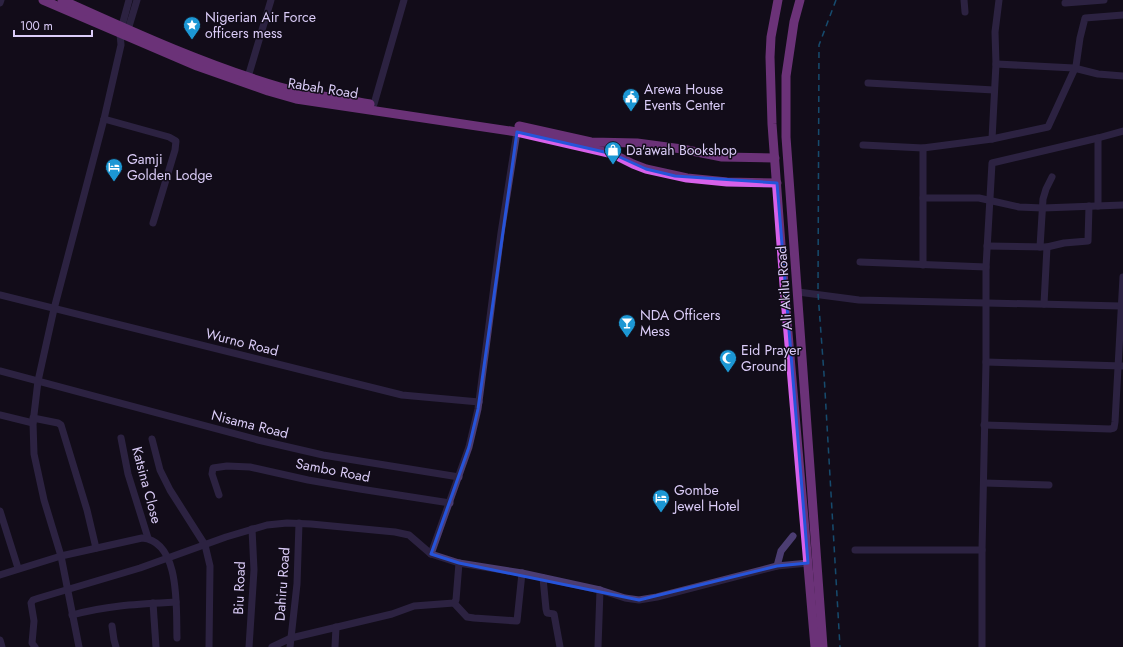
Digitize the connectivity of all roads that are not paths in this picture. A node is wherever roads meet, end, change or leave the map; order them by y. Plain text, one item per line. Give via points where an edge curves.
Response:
1 (1, 0) edge
2 (43, 0) edge
3 (62, 0) edge
4 (130, 0) edge
5 (137, 0) edge
6 (272, 0) edge
7 (404, 0) edge
8 (778, 0) edge
9 (800, 0) edge
10 (964, 0) edge
11 (999, 0) edge
12 (1104, 0) edge
13 (0, 3) edge
14 (1066, 3) dead end
15 (965, 12) dead end
16 (1123, 15) edge
17 (125, 28) junction
18 (996, 64) junction
19 (1074, 68) junction
20 (1123, 76) edge
21 (248, 77) junction
22 (868, 82) dead end
23 (994, 90) junction
24 (374, 104) junction
25 (104, 119) junction
26 (1123, 131) edge
27 (517, 132) junction
28 (1098, 138) junction
29 (992, 139) junction
30 (863, 145) dead end
31 (923, 148) junction
32 (775, 158) junction
33 (1052, 177) dead end
34 (777, 184) junction
35 (924, 198) junction
36 (990, 200) junction
37 (1123, 204) edge
38 (1089, 206) junction
39 (1098, 206) junction
40 (1043, 208) junction
41 (153, 223) dead end
42 (987, 246) junction
43 (1043, 247) junction
44 (860, 262) dead end
45 (923, 265) junction
46 (986, 267) junction
47 (1123, 277) edge
48 (798, 292) junction
49 (0, 294) edge
50 (986, 302) junction
51 (1044, 304) junction
52 (1121, 306) junction
53 (54, 309) junction
54 (986, 362) junction
55 (1120, 366) edge
56 (0, 371) edge
57 (38, 381) junction
58 (479, 402) junction
59 (0, 415) edge
60 (33, 421) junction
61 (984, 425) junction
62 (121, 438) dead end
63 (152, 439) dead end
64 (459, 477) junction
65 (984, 483) junction
66 (1049, 485) dead end
67 (219, 495) dead end
68 (450, 503) junction
69 (0, 511) edge
70 (299, 524) junction
71 (252, 529) junction
72 (793, 536) dead end
73 (148, 538) junction
74 (205, 545) junction
75 (96, 548) junction
76 (855, 550) dead end
77 (982, 550) junction
78 (431, 554) junction
79 (61, 556) junction
80 (168, 557) junction
81 (459, 563) junction
82 (808, 563) junction
83 (777, 566) junction
84 (18, 568) junction
85 (522, 574) junction
86 (0, 575) edge
87 (543, 578) junction
88 (67, 589) junction
89 (600, 590) junction
90 (176, 602) junction
91 (153, 603) junction
92 (454, 603) junction
93 (72, 615) junction
94 (112, 626) dead end
95 (336, 627) junction
96 (177, 638) dead end
97 (291, 638) junction
98 (0, 640) edge
99 (2, 647) edge
100 (35, 647) edge
101 (78, 647) edge
102 (116, 647) edge
103 (156, 647) edge
104 (209, 647) edge
105 (249, 647) edge
106 (272, 647) edge
107 (290, 647) edge
108 (335, 647) edge
109 (560, 647) edge
110 (598, 647) edge
111 (815, 647) edge
112 (824, 647) edge
113 (982, 647) edge

1 - 13 street
2 - 17 main road, Rabah Road
3 - 17 main road, Rabah Road
4 - 17 street
5 - 17 street
6 - 21 street
7 - 24 street
8 - 32 main road, Ali Akilu Road via 770,57
9 - 48 main road, Ali Akilu Road via 789,50 785,100
10 - 15 street
11 - 18 street via 995,32
12 - 14 street
16 - 19 street via 1084,19
17 - 21 main road, Rabah Road
17 - 25 street
17 - 27 main road, Rabah Road via 226,77 280,95
18 - 19 street
18 - 23 street
19 - 20 street via 1098,74
19 - 29 street via 1048,127
21 - 24 main road, Rabah Road via 297,91
22 - 23 street
23 - 29 street
24 - 32 main road, Rabah Road via 518,126 591,142 637,143 722,158
25 - 41 street via 176,141
25 - 53 street
26 - 28 street
27 - 34 main road, Rabah Road via 613,154 646,169 687,178
27 - 58 street
28 - 36 street via 992,163
28 - 39 street
29 - 31 street
30 - 31 street
31 - 35 street
32 - 34 main road, Ali Akilu Road
33 - 40 street via 1043,199
34 - 82 main road, Ali Akilu Road
35 - 36 street
35 - 45 street
36 - 40 street via 1019,207
36 - 42 street
37 - 39 street
38 - 39 street
38 - 40 street
38 - 43 street via 1088,241
40 - 43 street
42 - 43 street
42 - 46 street
43 - 51 street
44 - 45 street
45 - 46 street
46 - 50 street
47 - 52 street
48 - 50 street via 859,300
48 - 112 main road, Ali Akilu Road
49 - 53 street, Wurno Road
50 - 51 street
50 - 54 street
51 - 52 street
52 - 55 street
53 - 57 street
53 - 58 street, Wurno Road via 402,395
54 - 55 street
54 - 61 street
55 - 61 street via 1114,428
56 - 57 street, Nisama Road
57 - 60 street
57 - 64 street, Nisama Road via 323,455
58 - 64 street
59 - 60 street
60 - 75 street via 61,425
60 - 79 street via 34,454 44,500
61 - 65 street
62 - 73 street, Katsina Close via 128,474
63 - 74 street via 160,470
64 - 68 street
65 - 66 street
65 - 77 street
67 - 68 street, Sambo Road via 212,470 227,466 250,467 308,480
68 - 78 street
69 - 84 street
70 - 71 street via 267,525
70 - 78 street via 342,526 409,535
70 - 97 street, Dahiru Road
71 - 74 street
71 - 105 street, Biu Road via 254,570
72 - 83 street via 781,551
73 - 75 street
73 - 80 street via 161,546
74 - 80 street
74 - 104 street via 210,566
75 - 79 street
76 - 77 street
77 - 113 street
78 - 81 street
79 - 84 street
79 - 88 street
80 - 88 street via 140,568
80 - 90 street
81 - 85 street
81 - 92 street
82 - 83 street
82 - 111 main road, Ali Akilu Road
83 - 89 street via 639,600
84 - 86 street
85 - 87 street
85 - 92 street via 517,621 467,616
87 - 89 street
87 - 109 street via 546,609 547,613 554,614
88 - 93 street
88 - 100 street via 33,600 31,603 34,621 32,643
89 - 110 street
90 - 91 street
90 - 96 street
91 - 93 street via 106,607
91 - 103 street
92 - 95 street via 414,606 392,614
93 - 101 street
94 - 102 street
95 - 97 street
95 - 108 street
97 - 106 street
97 - 107 street, Dahiru Road
98 - 99 street

